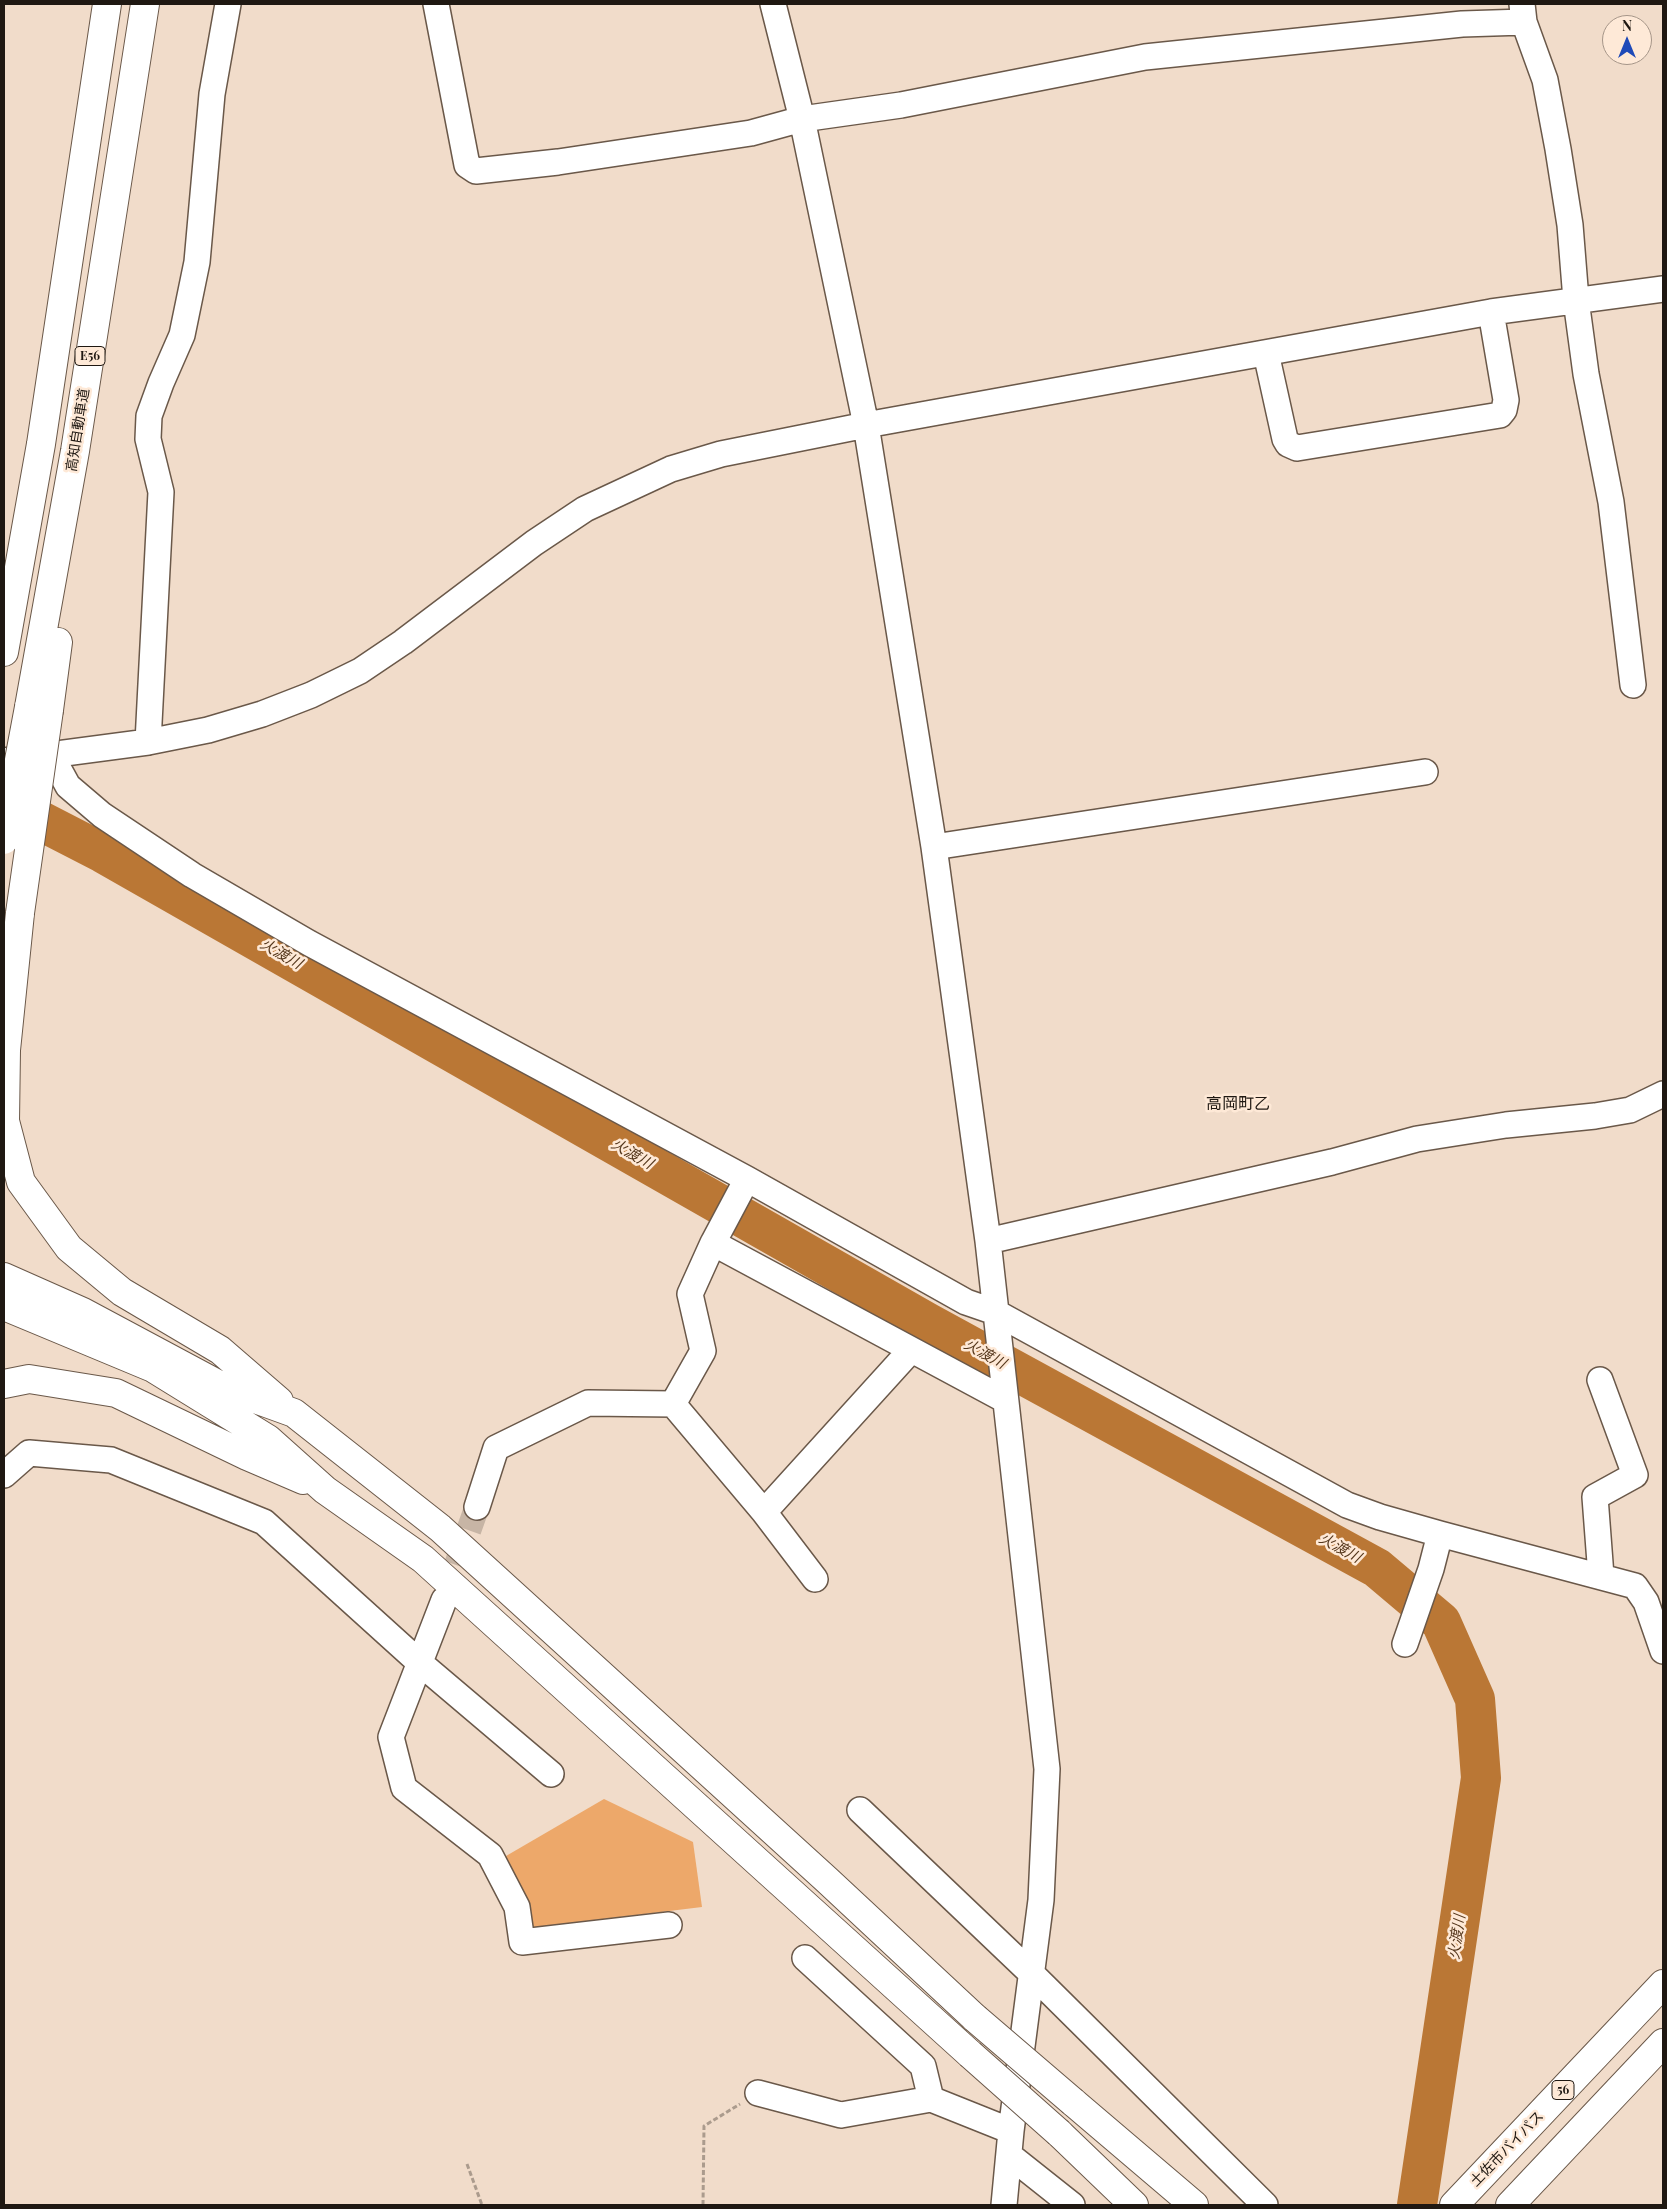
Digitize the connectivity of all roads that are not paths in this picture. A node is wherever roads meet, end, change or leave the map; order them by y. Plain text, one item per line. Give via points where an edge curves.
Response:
1 (108, 4) edge
2 (145, 4) edge
3 (228, 4) edge
4 (436, 4) edge
5 (773, 4) edge
6 (1523, 13) edge
7 (802, 119) junction
8 (1663, 289) edge
9 (1576, 300) junction
10 (1491, 312) junction
11 (1266, 353) junction
12 (866, 425) junction
13 (4, 652) edge
14 (1633, 685) dead end
15 (39, 708) junction
16 (148, 742) junction
17 (51, 755) junction
18 (4, 761) edge
19 (1425, 772) dead end
20 (4, 840) edge
21 (934, 847) junction
22 (1663, 1094) edge
23 (744, 1185) junction
24 (717, 1236) junction
25 (988, 1241) junction
26 (4, 1277) edge
27 (4, 1306) edge
28 (996, 1318) junction
29 (911, 1350) junction
30 (1600, 1380) dead end
31 (4, 1384) edge
32 (1004, 1391) junction
33 (673, 1404) junction
34 (294, 1413) junction
35 (4, 1475) edge
36 (325, 1490) junction
37 (477, 1507) tunnel mouth
38 (764, 1512) junction
39 (1440, 1534) junction
40 (1601, 1576) junction
41 (815, 1579) dead end
42 (444, 1600) tunnel mouth
43 (1405, 1644) dead end
44 (1663, 1651) edge
45 (420, 1664) junction
46 (551, 1774) dead end
47 (860, 1810) dead end
48 (669, 1925) dead end
49 (805, 1958) dead end
50 (1031, 1973) junction
51 (1663, 1984) edge
52 (1663, 2043) edge
53 (758, 2093) road end
54 (931, 2099) junction
55 (1010, 2143) junction
56 (1458, 2201) edge
57 (1004, 2205) edge
58 (1072, 2205) edge
59 (1134, 2205) edge
60 (1194, 2205) edge
61 (1266, 2205) edge
62 (1510, 2205) edge

1 - 13 highway, E56 via 42,444
2 - 15 highway, 高知自動車道 / E56 via 75,452 67,567
3 - 16 street via 212,94 197,262 182,335 149,416 148,439 161,492
4 - 7 street via 466,165 476,171 751,133
5 - 7 street
6 - 7 street via 1462,24 1145,57 901,105
6 - 9 street via 1545,80 1558,149 1570,225
7 - 12 street
8 - 9 street
9 - 10 street
9 - 14 street via 1586,374 1611,502
10 - 11 street
10 - 11 street via 1506,400 1500,415 1297,448 1285,439
11 - 12 street
12 - 16 street via 721,454 671,469 585,509 560,525 360,671 262,714 208,730
12 - 21 street
15 - 20 highway, bridge
15 - 34 highway, bridge via 6,1050 5,1120 21,1182 69,1248 122,1292 220,1350
16 - 17 street
17 - 18 street
17 - 23 street via 68,786 102,816 192,875
19 - 21 street
21 - 25 street
22 - 25 street via 1630,1110 1417,1139 1332,1162
23 - 24 street
23 - 28 street
24 - 29 street
24 - 33 street via 690,1294 703,1351
25 - 28 street
26 - 34 highway via 83,1312 225,1388
27 - 36 highway via 153,1368 268,1439
28 - 32 street
28 - 39 street via 1347,1505
29 - 32 street
29 - 38 street
30 - 40 street via 1636,1475 1595,1497
31 - 36 highway via 29,1379 116,1393
32 - 50 street via 1047,1769 1041,1900
33 - 37 street via 588,1403 496,1448
33 - 38 street
34 - 60 highway, bridge via 440,1528 976,2018
35 - 45 street via 30,1453 112,1460 264,1522
36 - 59 highway, bridge via 423,1559 1059,2133
38 - 41 street
39 - 40 street
39 - 43 street
40 - 44 street via 1634,1586 1646,1602
42 - 45 street
45 - 46 street
45 - 48 street via 391,1737 404,1788 490,1855 517,1907 522,1942
47 - 50 street
49 - 54 street via 923,2066
50 - 55 street
50 - 61 street
51 - 56 highway, 土佐市バイパス / 56
52 - 62 highway
53 - 54 street via 841,2115
54 - 55 street
55 - 57 street
55 - 58 street

